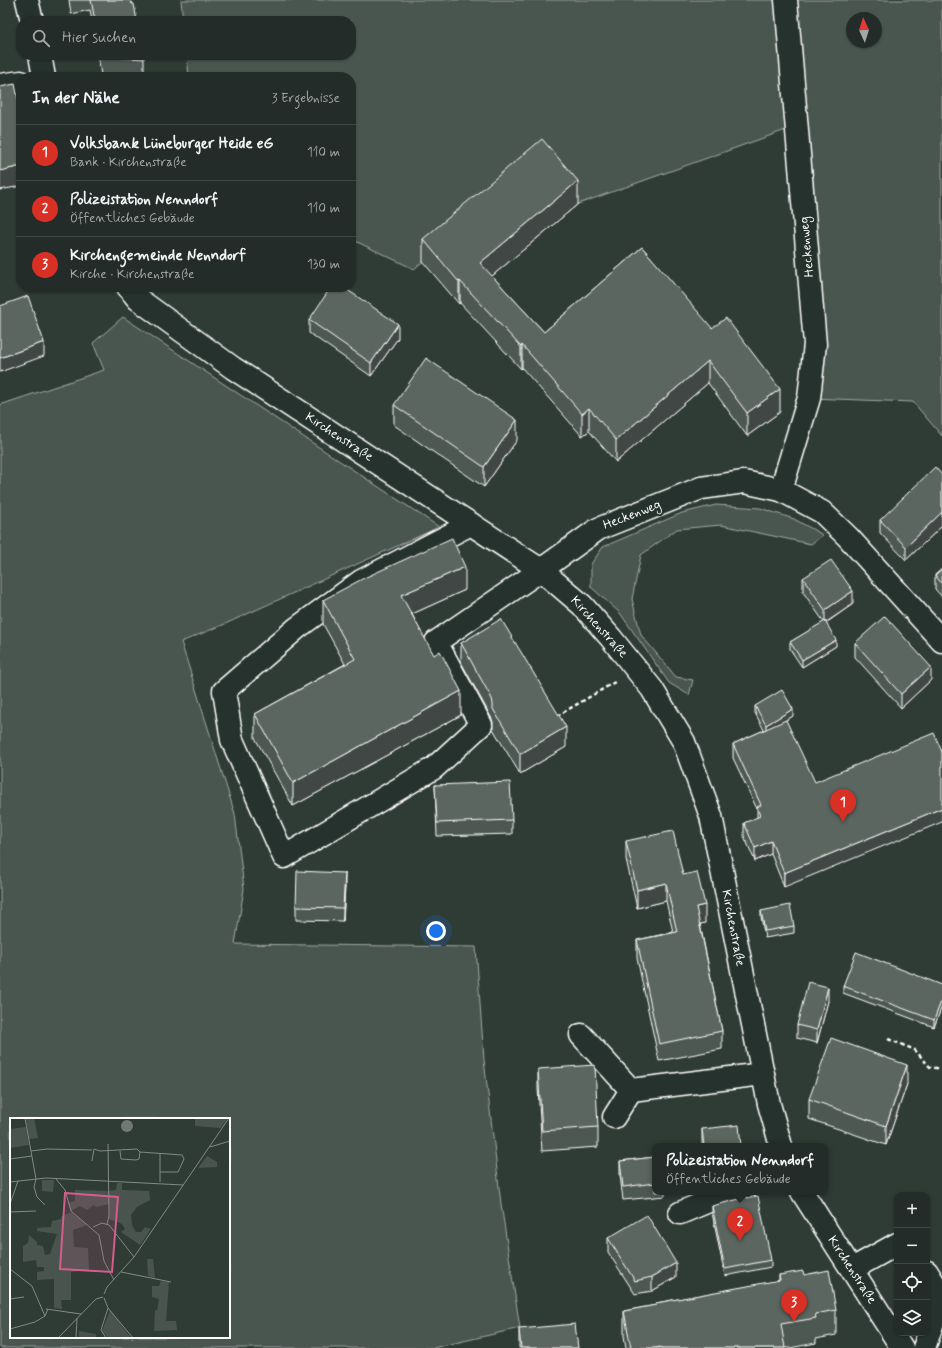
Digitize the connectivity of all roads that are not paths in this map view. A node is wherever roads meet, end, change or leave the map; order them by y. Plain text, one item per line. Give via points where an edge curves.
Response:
1 (27, 0) edge
2 (786, 0) edge
3 (31, 16) edge
4 (41, 60) edge
5 (43, 72) edge
6 (16, 82) edge
7 (0, 84) edge
8 (132, 292) edge
9 (781, 490) junction
10 (471, 524) junction
11 (541, 570) junction
12 (942, 641) edge
13 (581, 1035) dead end
14 (763, 1074) junction
15 (631, 1090) junction
16 (614, 1117) dead end
17 (780, 1143) edge
18 (732, 1195) edge
19 (804, 1195) edge
20 (680, 1213) dead end
21 (894, 1246) edge
22 (852, 1269) junction
23 (930, 1277) edge
24 (902, 1348) edge
25 (924, 1348) edge

1 - 3 street
2 - 9 street, Heckenweg via 816,344 809,398
4 - 5 street
6 - 7 street
8 - 10 street, Kirchenstraße via 138,299 233,368
9 - 11 street, Heckenweg via 744,482 701,488 598,529
9 - 12 street, Heckenweg via 822,512 848,537
10 - 11 street, Kirchenstraße
10 - 11 street, Heckenweg via 361,581 297,628 224,691 232,740 284,856 434,768 481,725 436,642
11 - 14 street, Kirchenstraße via 582,605 611,638 652,689 684,742 711,816
13 - 15 street
14 - 15 street
14 - 17 street, Kirchenstraße
15 - 16 street
18 - 20 street via 711,1200
19 - 22 street, Kirchenstraße
21 - 22 street
22 - 24 street, Kirchenstraße
23 - 25 street via 942,1296

